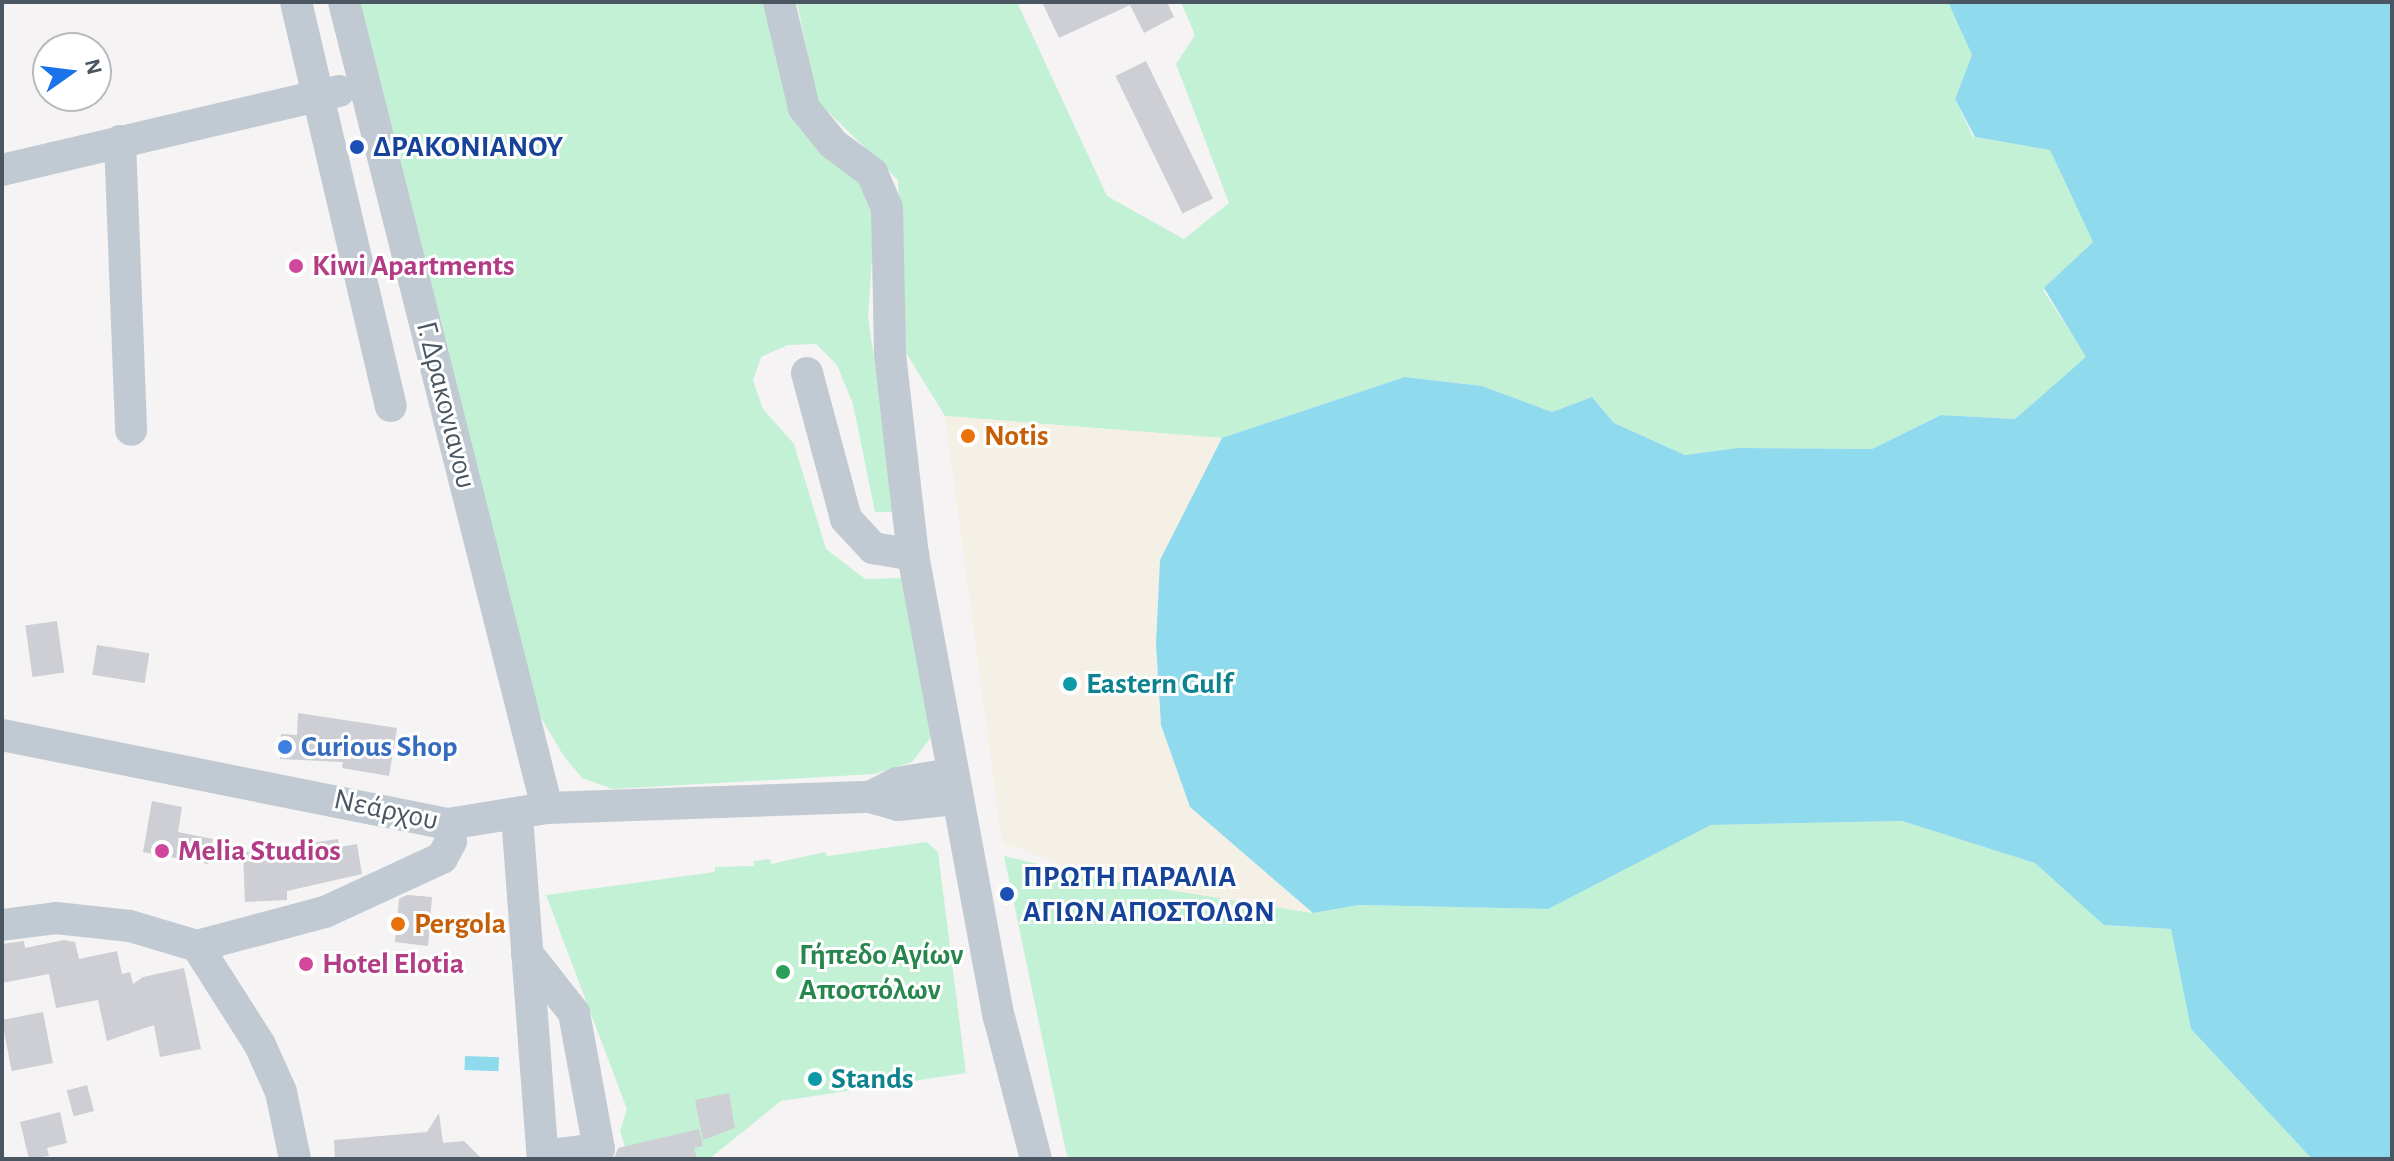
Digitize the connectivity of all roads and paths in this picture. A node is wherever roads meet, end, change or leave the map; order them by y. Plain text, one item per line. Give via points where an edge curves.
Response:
1 (296, 2) edge
2 (344, 2) edge
3 (779, 2) edge
4 (366, 86) junction
5 (320, 94) junction
6 (120, 141) junction
7 (2, 170) edge
8 (807, 373) dead end
9 (391, 406) dead end
10 (131, 430) dead end
11 (913, 555) junction
12 (2, 735) edge
13 (941, 780) junction
14 (532, 812) junction
15 (448, 824) junction
16 (2, 925) edge
17 (197, 946) junction
18 (527, 953) junction
19 (543, 1158) edge
20 (295, 1159) edge
21 (1036, 1159) edge

1 - 5 street
2 - 4 street, Γ. Δρακονιανου
3 - 11 street via 804,108 833,144 872,173 887,208 890,354
4 - 5 street
4 - 14 street, Γ. Δρακονιανου
5 - 6 street
5 - 9 street
6 - 7 street
6 - 10 street
8 - 11 street via 846,519 873,548
11 - 13 street
12 - 15 street, Νεάρχου
13 - 14 street, Νεάρχου via 898,805 870,797
13 - 21 street via 962,832 1017,1099
14 - 15 street, Νεάρχου
14 - 18 street, Γ. Δρακονιανου
15 - 17 street via 451,841 442,858 325,912
16 - 17 street via 56,918 130,926
17 - 20 street via 260,1045 281,1092
18 - 19 street, Γ. Δρακονιανου
18 - 19 street via 574,1013 599,1149

